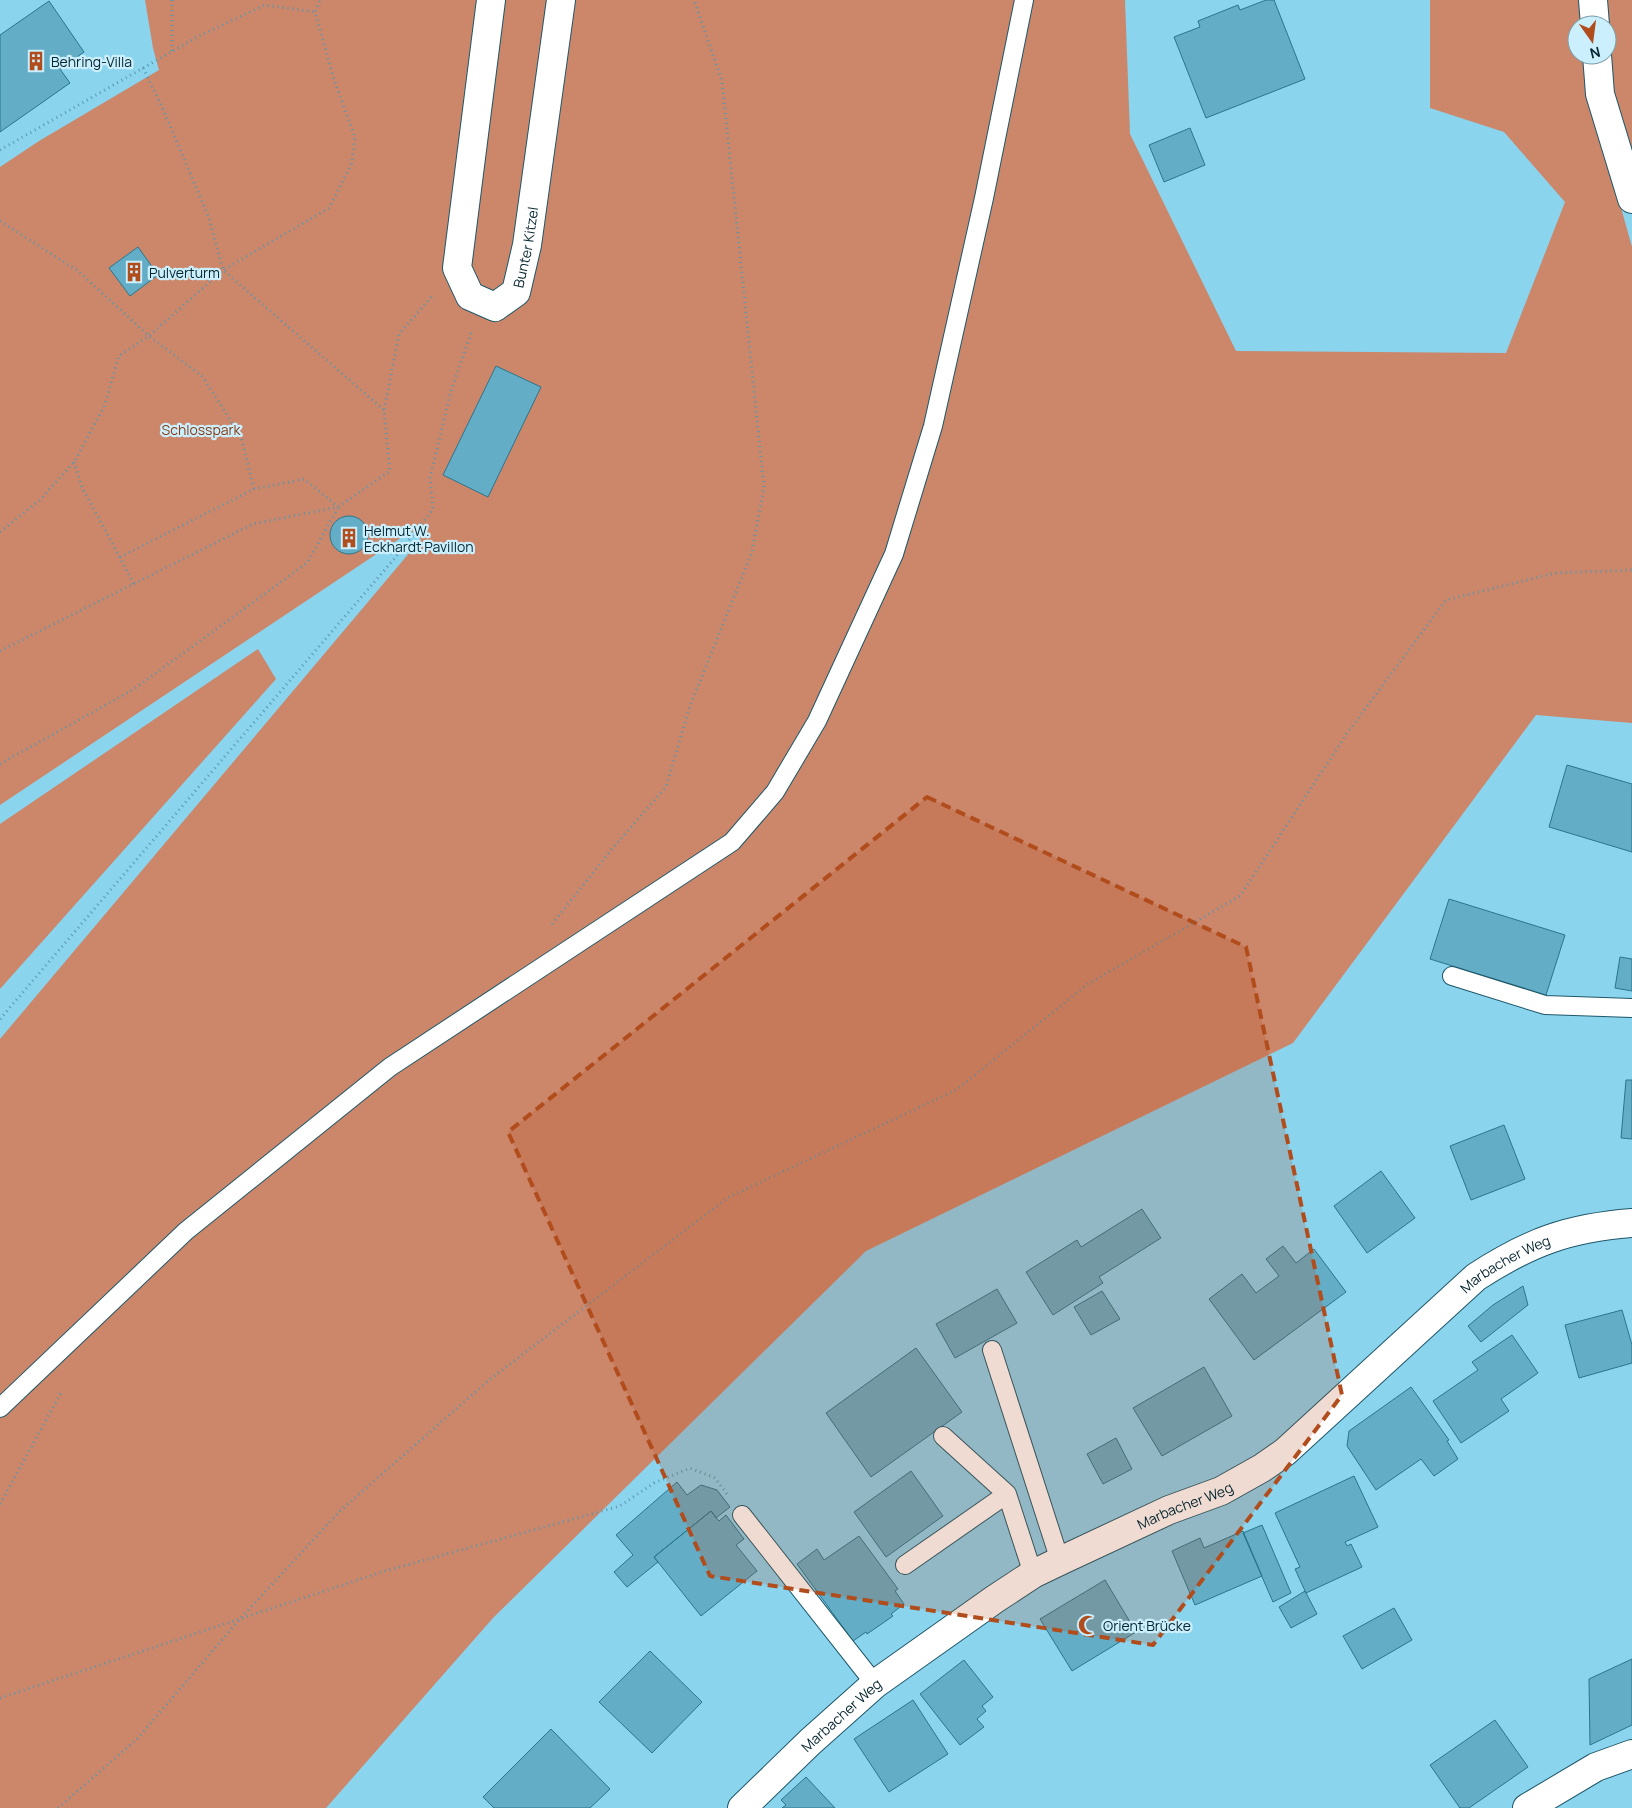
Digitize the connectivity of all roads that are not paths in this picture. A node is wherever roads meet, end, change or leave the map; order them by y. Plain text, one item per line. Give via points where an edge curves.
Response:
1 (491, 0) edge
2 (561, 0) edge
3 (1024, 0) edge
4 (1593, 0) edge
5 (1594, 15) edge
6 (1598, 65) edge
7 (1632, 199) edge
8 (1452, 976) dead end
9 (1632, 1008) edge
10 (1632, 1224) edge
11 (992, 1350) dead end
12 (0, 1408) edge
13 (943, 1436) dead end
14 (1007, 1494) junction
15 (742, 1515) road end
16 (1060, 1561) junction
17 (906, 1565) dead end
18 (1033, 1574) junction
19 (875, 1684) junction
20 (1632, 1754) edge
21 (742, 1808) edge
22 (1527, 1808) edge

1 - 2 main road, Bunter Kitzel via 457,268 470,296 495,307 516,292 527,245
3 - 12 lane via 933,426 894,554 816,721 775,792 732,842 382,1073 186,1231
4 - 5 main road
6 - 7 main road via 1600,94
8 - 9 lane via 1545,1005
10 - 16 main road, Marbacher Weg via 1594,1226 1553,1236 1511,1254 1476,1277 1285,1452 1262,1468 1221,1491 1169,1510
11 - 16 lane
13 - 14 lane
14 - 17 lane
14 - 18 lane
15 - 19 lane
16 - 18 main road, Marbacher Weg
18 - 19 main road, Marbacher Weg
19 - 21 main road, Marbacher Weg
20 - 22 main road via 1596,1766

